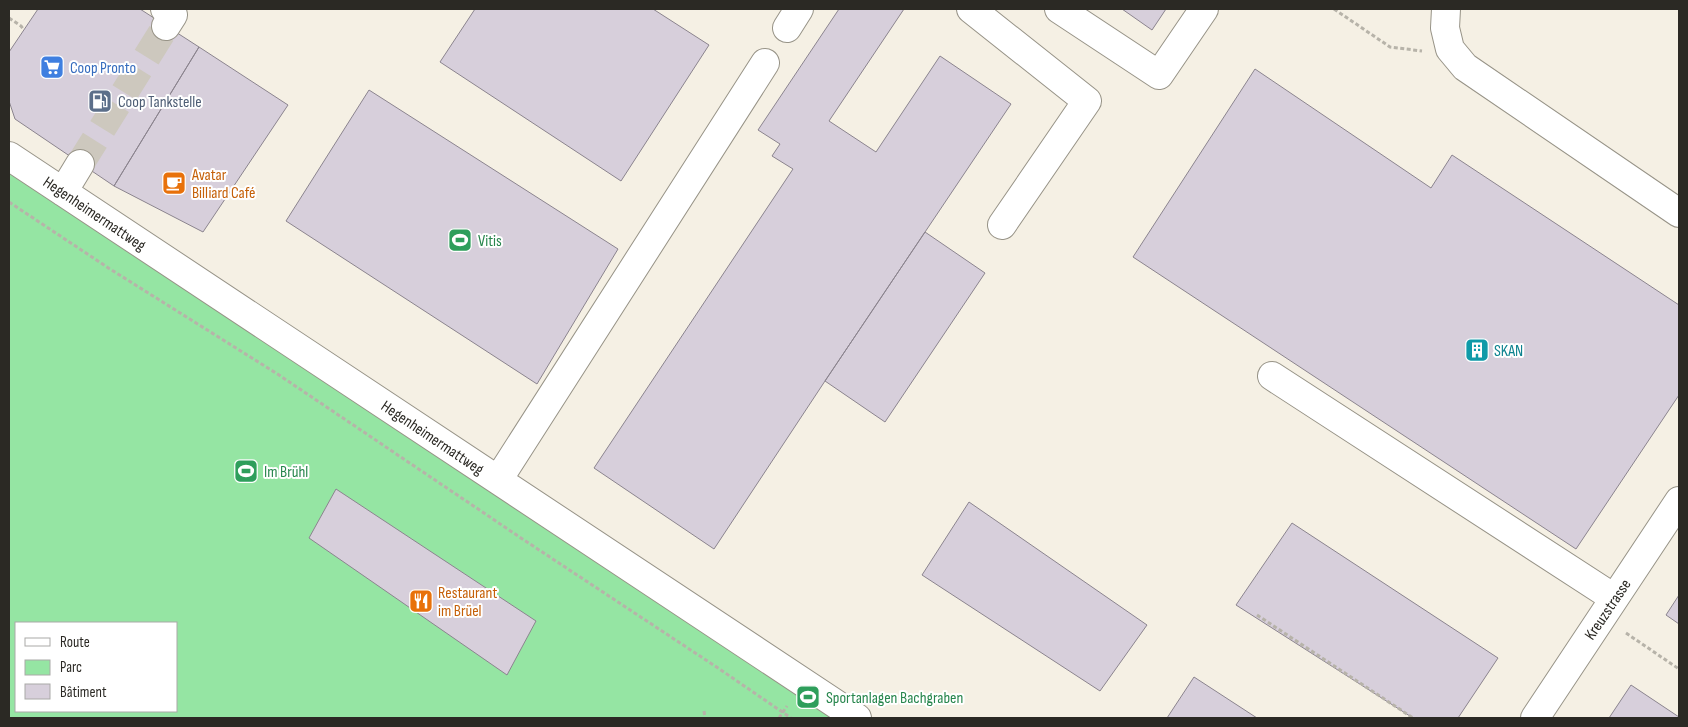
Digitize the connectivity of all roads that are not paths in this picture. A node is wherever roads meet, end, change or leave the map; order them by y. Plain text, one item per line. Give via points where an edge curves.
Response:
1 (971, 9) edge
2 (1059, 9) edge
3 (1204, 9) edge
4 (1446, 9) edge
5 (765, 63) dead end
6 (9, 156) edge
7 (80, 164) tunnel mouth
8 (63, 192) junction
9 (1679, 213) edge
10 (1002, 225) dead end
11 (1272, 376) dead end
12 (498, 480) junction
13 (1679, 501) edge
14 (1608, 608) junction
15 (857, 718) edge
16 (1535, 718) edge

1 - 10 street via 1087,100
2 - 3 street via 1160,75
4 - 9 street via 1445,28 1450,49 1465,67
5 - 12 street
6 - 8 street, Hegenheimermattweg
7 - 8 street
8 - 12 street, Hegenheimermattweg
11 - 14 street
12 - 15 street, Hegenheimermattweg
13 - 14 street, Kreuzstrasse
14 - 16 street, Kreuzstrasse

